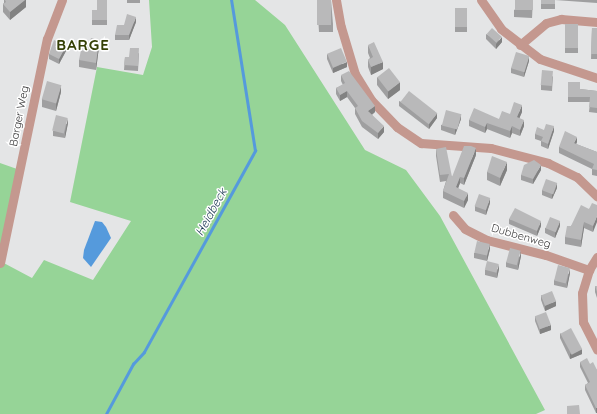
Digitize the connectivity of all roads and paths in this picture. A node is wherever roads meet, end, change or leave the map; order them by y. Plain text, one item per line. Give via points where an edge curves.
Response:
1 (62, 0) edge
2 (336, 0) edge
3 (481, 0) edge
4 (597, 22) edge
5 (520, 45) junction
6 (597, 78) edge
7 (597, 196) edge
8 (453, 215) dead end
9 (597, 257) edge
10 (0, 263) edge
11 (589, 270) junction
12 (597, 350) edge

1 - 10 street, Barger Weg via 47,39
2 - 7 street via 355,74 371,100 397,127 421,144 491,148 548,163 577,177
3 - 5 street via 501,30
4 - 5 street via 562,19 546,23
5 - 6 street via 540,59
8 - 11 street, Dubbenweg via 465,229 487,240 546,255
9 - 11 street
11 - 12 street via 582,293 583,322

